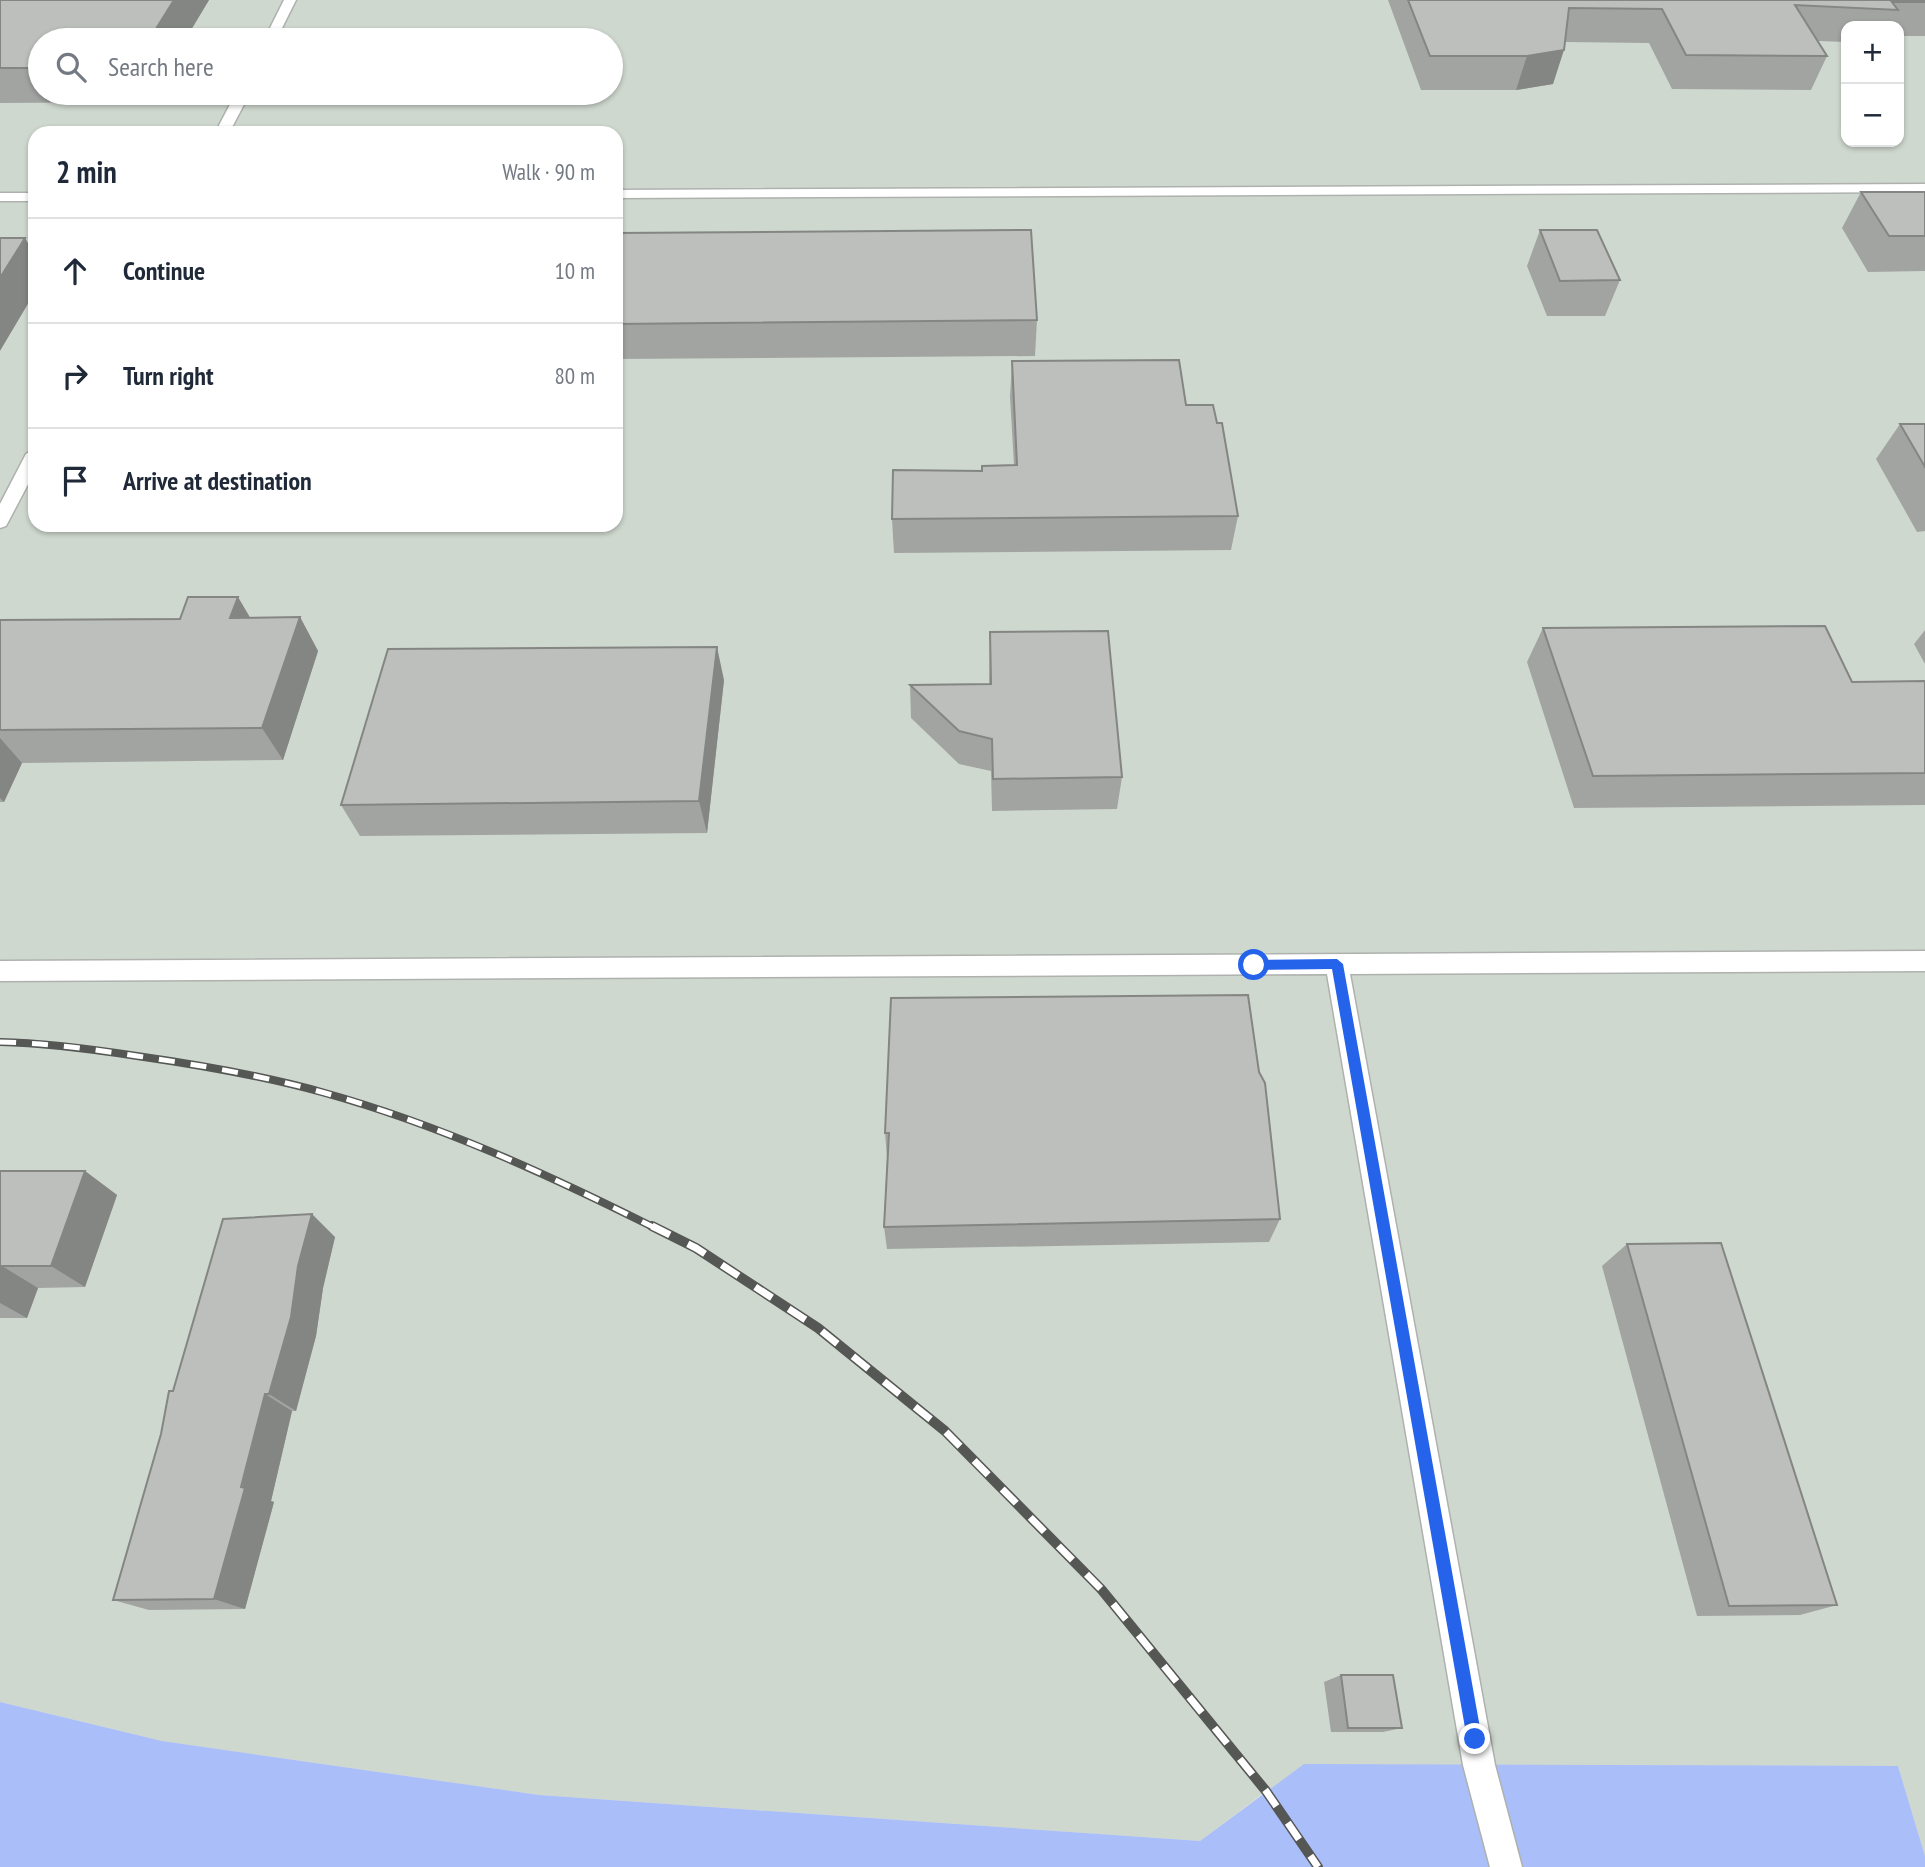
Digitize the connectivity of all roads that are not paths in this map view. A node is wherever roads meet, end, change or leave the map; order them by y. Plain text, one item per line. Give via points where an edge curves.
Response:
1 (290, 0) edge
2 (276, 28) edge
3 (237, 105) edge
4 (226, 126) edge
5 (1925, 188) edge
6 (623, 194) edge
7 (0, 197) edge
8 (28, 197) edge
9 (28, 468) edge
10 (0, 522) edge
11 (1925, 961) edge
12 (1337, 964) junction
13 (0, 971) edge
14 (1506, 1867) edge

1 - 2 lane
3 - 4 lane
5 - 6 lane
7 - 8 lane
9 - 10 lane
11 - 12 lane
12 - 13 lane
12 - 14 lane via 1479,1765

